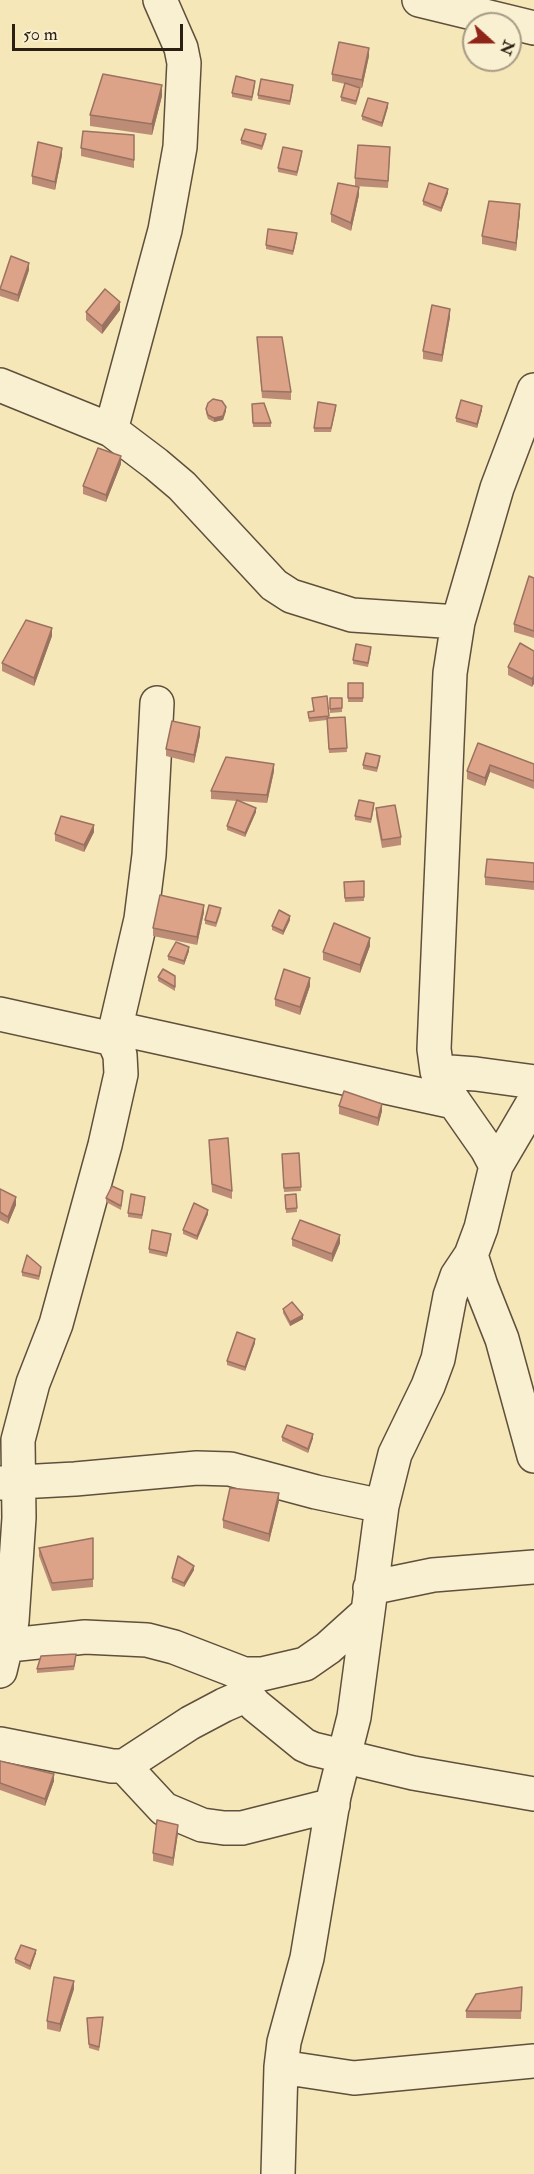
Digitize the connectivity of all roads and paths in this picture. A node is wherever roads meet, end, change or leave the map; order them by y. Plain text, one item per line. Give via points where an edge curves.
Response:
1 (160, 0) edge
2 (419, 0) edge
3 (534, 28) edge
4 (0, 385) edge
5 (534, 390) edge
6 (111, 430) junction
7 (458, 622) junction
8 (157, 703) dead end
9 (0, 1014) edge
10 (115, 1033) junction
11 (437, 1071) junction
12 (534, 1082) edge
13 (534, 1101) edge
14 (453, 1102) junction
15 (496, 1166) junction
16 (471, 1255) junction
17 (534, 1456) edge
18 (9, 1483) edge
19 (382, 1506) junction
20 (534, 1567) edge
21 (369, 1600) junction
22 (3, 1654) edge
23 (245, 1685) junction
24 (0, 1744) edge
25 (344, 1757) junction
26 (124, 1766) junction
27 (534, 1794) edge
28 (333, 1805) junction
29 (534, 2061) edge
30 (281, 2067) junction
31 (278, 2174) edge

1 - 6 street via 184,63 180,147 165,230
2 - 3 street
4 - 6 street
5 - 7 street via 497,488
6 - 7 street via 182,486 274,585 291,596 352,615
7 - 11 street via 450,673 434,1049
8 - 10 street via 149,855 141,919
9 - 10 street
10 - 14 street
10 - 18 street via 122,1074 118,1094 56,1324 27,1404
11 - 12 street
11 - 14 street
13 - 15 street
14 - 15 street
15 - 16 street
16 - 17 street via 502,1339
16 - 19 street via 450,1296 438,1359 395,1454
18 - 19 street via 196,1468 230,1469
18 - 22 street via 19,1518 12,1621
19 - 21 street
20 - 21 street via 433,1575
21 - 23 street via 328,1648 305,1664 262,1674
21 - 25 street via 358,1694
22 - 23 street via 85,1637 147,1640 174,1647
23 - 25 street via 255,1705 304,1745
23 - 26 street via 224,1705
24 - 26 street
25 - 27 street
25 - 28 street
26 - 28 street via 164,1809 202,1825 242,1828
28 - 30 street via 307,1958 288,2021
29 - 30 street via 354,2078
30 - 31 street

